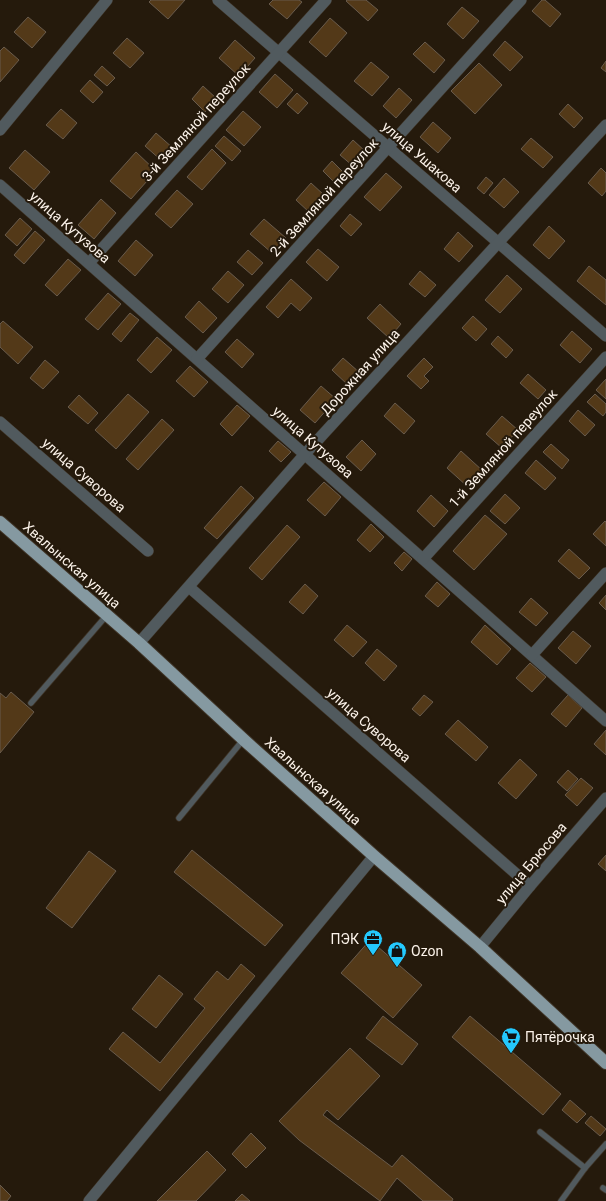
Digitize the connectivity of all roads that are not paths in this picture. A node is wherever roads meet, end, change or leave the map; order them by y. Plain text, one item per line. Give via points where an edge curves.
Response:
1 (107, 0) edge
2 (218, 0) edge
3 (326, 0) edge
4 (521, 0) edge
5 (278, 52) junction
6 (606, 125) edge
7 (0, 130) edge
8 (389, 148) junction
9 (0, 185) edge
10 (498, 243) junction
11 (89, 263) junction
12 (606, 336) edge
13 (606, 357) edge
14 (197, 359) junction
15 (0, 422) edge
16 (305, 454) junction
17 (0, 522) edge
18 (148, 551) dead end
19 (422, 559) junction
20 (606, 572) edge
21 (189, 587) junction
22 (107, 615) junction
23 (139, 643) junction
24 (532, 655) junction
25 (31, 703) dead end
26 (606, 721) edge
27 (244, 740) junction
28 (606, 798) edge
29 (179, 818) dead end
30 (374, 856) junction
31 (530, 886) junction
32 (480, 947) junction
33 (606, 1063) edge
34 (540, 1132) dead end
35 (606, 1144) edge
36 (585, 1168) junction
37 (89, 1201) edge
38 (561, 1201) edge

1 - 7 street
2 - 5 street, улица Ушакова
3 - 5 street, 3-й Земляной переулок
4 - 8 street, 2-й Земляной переулок
5 - 8 street, улица Ушакова
5 - 11 street, 3-й Земляной переулок
6 - 10 street, Дорожная улица
8 - 10 street, улица Ушакова
8 - 14 street, 2-й Земляной переулок
9 - 11 street, улица Кутузова
10 - 12 street, улица Ушакова
10 - 16 street, Дорожная улица
11 - 14 street, улица Кутузова
13 - 19 street, 1-й Земляной переулок
14 - 16 street, улица Кутузова
15 - 18 street, улица Суворова
16 - 19 street, улица Кутузова
16 - 21 street, Дорожная улица
17 - 22 main road, Хвалынская улица
19 - 24 street, улица Кутузова
20 - 24 street
21 - 23 street, Дорожная улица
21 - 31 street, улица Суворова
22 - 23 main road, Хвалынская улица
22 - 25 lane
23 - 27 main road, Хвалынская улица
24 - 26 street, улица Кутузова
27 - 29 lane
27 - 30 main road, Хвалынская улица
28 - 31 street, улица Брюсова
30 - 32 main road, Хвалынская улица
30 - 37 street
31 - 32 street, улица Брюсова
32 - 33 main road, Хвалынская улица
34 - 36 lane
35 - 36 lane
36 - 38 lane

